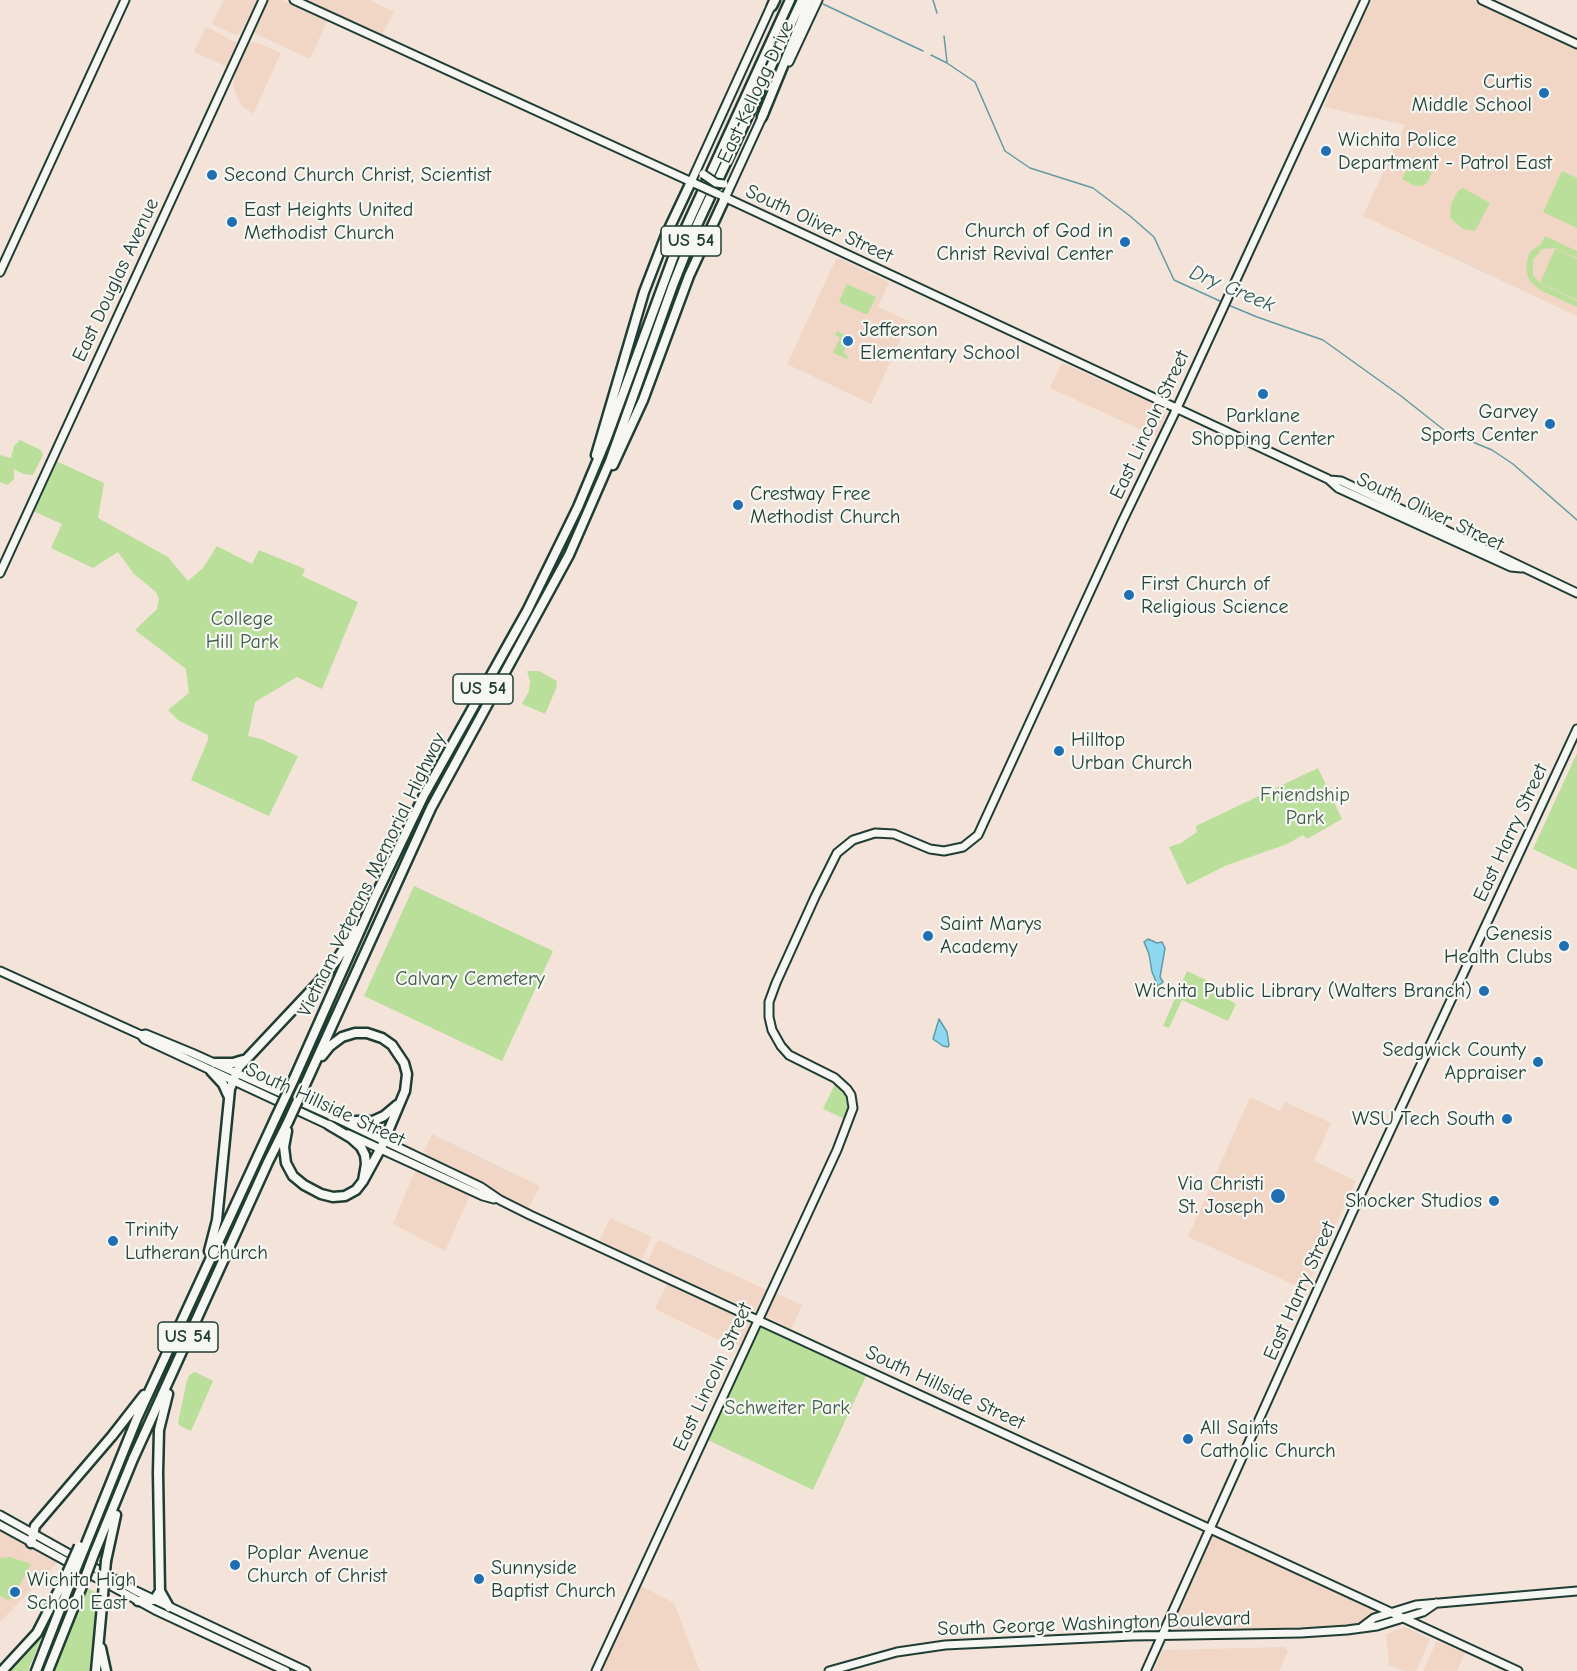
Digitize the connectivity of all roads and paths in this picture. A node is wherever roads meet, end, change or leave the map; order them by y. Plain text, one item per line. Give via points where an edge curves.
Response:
1 (125, 0) edge
2 (263, 0) edge
3 (294, 0) edge
4 (790, 0) edge
5 (802, 0) edge
6 (810, 0) edge
7 (818, 0) edge
8 (1365, 0) edge
9 (1482, 0) edge
10 (774, 2) edge
11 (1577, 44) edge
12 (762, 117) junction
13 (700, 161) junction
14 (734, 177) junction
15 (693, 183) junction
16 (721, 196) junction
17 (0, 272) edge
18 (1177, 408) junction
19 (591, 479) junction
20 (599, 489) junction
21 (0, 573) edge
22 (1577, 593) edge
23 (1577, 729) edge
24 (374, 898) junction
25 (0, 971) edge
26 (246, 1058) junction
27 (314, 1066) junction
28 (213, 1067) junction
29 (235, 1077) junction
30 (402, 1097) junction
31 (228, 1098) junction
32 (330, 1120) junction
33 (288, 1122) junction
34 (382, 1144) junction
35 (363, 1181) junction
36 (197, 1287) junction
37 (758, 1319) junction
38 (179, 1356) junction
39 (161, 1366) junction
40 (133, 1459) junction
41 (0, 1515) edge
42 (0, 1525) edge
43 (1211, 1528) junction
44 (31, 1534) junction
45 (68, 1580) junction
46 (160, 1592) junction
47 (1577, 1592) edge
48 (154, 1600) junction
49 (138, 1601) junction
50 (1436, 1603) junction
51 (169, 1607) junction
52 (1391, 1612) junction
53 (1402, 1618) junction
54 (100, 1619) junction
55 (1362, 1627) junction
56 (1161, 1636) junction
57 (1, 1670) edge
58 (36, 1671) edge
59 (48, 1671) edge
60 (96, 1671) edge
61 (106, 1671) edge
62 (286, 1671) edge
63 (306, 1671) edge
64 (596, 1671) edge
65 (829, 1671) edge
66 (1146, 1671) edge
67 (1518, 1671) edge

1 - 17 main road
2 - 21 main road, East Douglas Avenue
3 - 15 main road, South Oliver Street
4 - 19 highway, Vietnam Veterans Memorial Highway / US 54 via 677,247
5 - 20 highway, Vietnam Veterans Memorial Highway / US 54 via 690,242
6 - 12 highway
7 - 12 main road, East Kellogg Drive
8 - 18 main road, East Lincoln Street
9 - 11 main road
10 - 13 main road, East Kellogg Drive
12 - 14 main road, East Kellogg Drive
13 - 14 main road, bridge via 703,174 716,183 724,184
13 - 15 main road, East Kellogg Drive
14 - 16 main road, East Kellogg Drive
15 - 16 main road, South Oliver Street, bridge
15 - 19 highway via 663,242 639,307
16 - 18 main road, South Oliver Street
16 - 20 highway via 632,426
18 - 22 main road, South Oliver Street via 1328,479 1338,488
18 - 37 main road, East Lincoln Street via 974,840 963,847 936,851 894,834 875,833 853,840 837,853 776,983 769,1002 769,1017 781,1046 789,1055 835,1078 847,1089 853,1108
19 - 24 highway, Vietnam Veterans Memorial Highway / US 54 via 563,541 429,785
20 - 27 highway, Vietnam Veterans Memorial Highway / US 54 via 553,587 431,808
23 - 43 main road, East Harry Street
24 - 26 highway via 336,961
24 - 36 highway, Vietnam Veterans Memorial Highway / US 54, bridge
25 - 28 main road, South Hillside Street
26 - 28 highway
26 - 29 highway
27 - 30 highway via 342,1037 360,1033 377,1036 402,1056 407,1074
27 - 33 highway, Vietnam Veterans Memorial Highway / US 54, bridge
28 - 29 main road, South Hillside Street
28 - 31 highway
29 - 31 highway
29 - 32 main road, South Hillside Street
30 - 32 highway via 390,1112 373,1121
30 - 34 highway
31 - 36 highway via 217,1220
32 - 34 main road, South Hillside Street
32 - 35 highway via 361,1147 366,1164
33 - 35 highway via 286,1163 304,1185 339,1197 356,1190
33 - 38 highway, Vietnam Veterans Memorial Highway / US 54
34 - 35 highway
34 - 37 main road, South Hillside Street
36 - 39 highway, Vietnam Veterans Memorial Highway / US 54
37 - 43 main road, South Hillside Street
37 - 64 main road, East Lincoln Street
38 - 40 highway, Vietnam Veterans Memorial Highway / US 54
38 - 46 highway via 159,1430
39 - 44 highway via 143,1396
39 - 45 highway, Vietnam Veterans Memorial Highway / US 54, bridge
40 - 54 highway, bridge via 111,1529
40 - 59 highway, Vietnam Veterans Memorial Highway / US 54, bridge
41 - 44 main road
42 - 44 main road
43 - 52 main road, South Hillside Street
43 - 56 main road, East Harry Street
44 - 48 main road
44 - 49 main road
45 - 57 highway via 37,1633
45 - 58 highway
46 - 48 highway
46 - 51 highway
47 - 50 main road, South George Washington Boulevard
48 - 49 highway
48 - 51 main road
49 - 62 main road
50 - 52 main road, South George Washington Boulevard
50 - 53 main road, South George Washington Boulevard
51 - 63 main road
52 - 53 main road, South Hillside Street
52 - 55 main road, South George Washington Boulevard
53 - 55 main road, South George Washington Boulevard
53 - 67 main road, South Hillside Street
54 - 60 highway
54 - 61 highway
55 - 56 main road, South George Washington Boulevard via 1301,1633
56 - 65 main road, South George Washington Boulevard via 945,1645 897,1652
56 - 66 main road, East Harry Street

